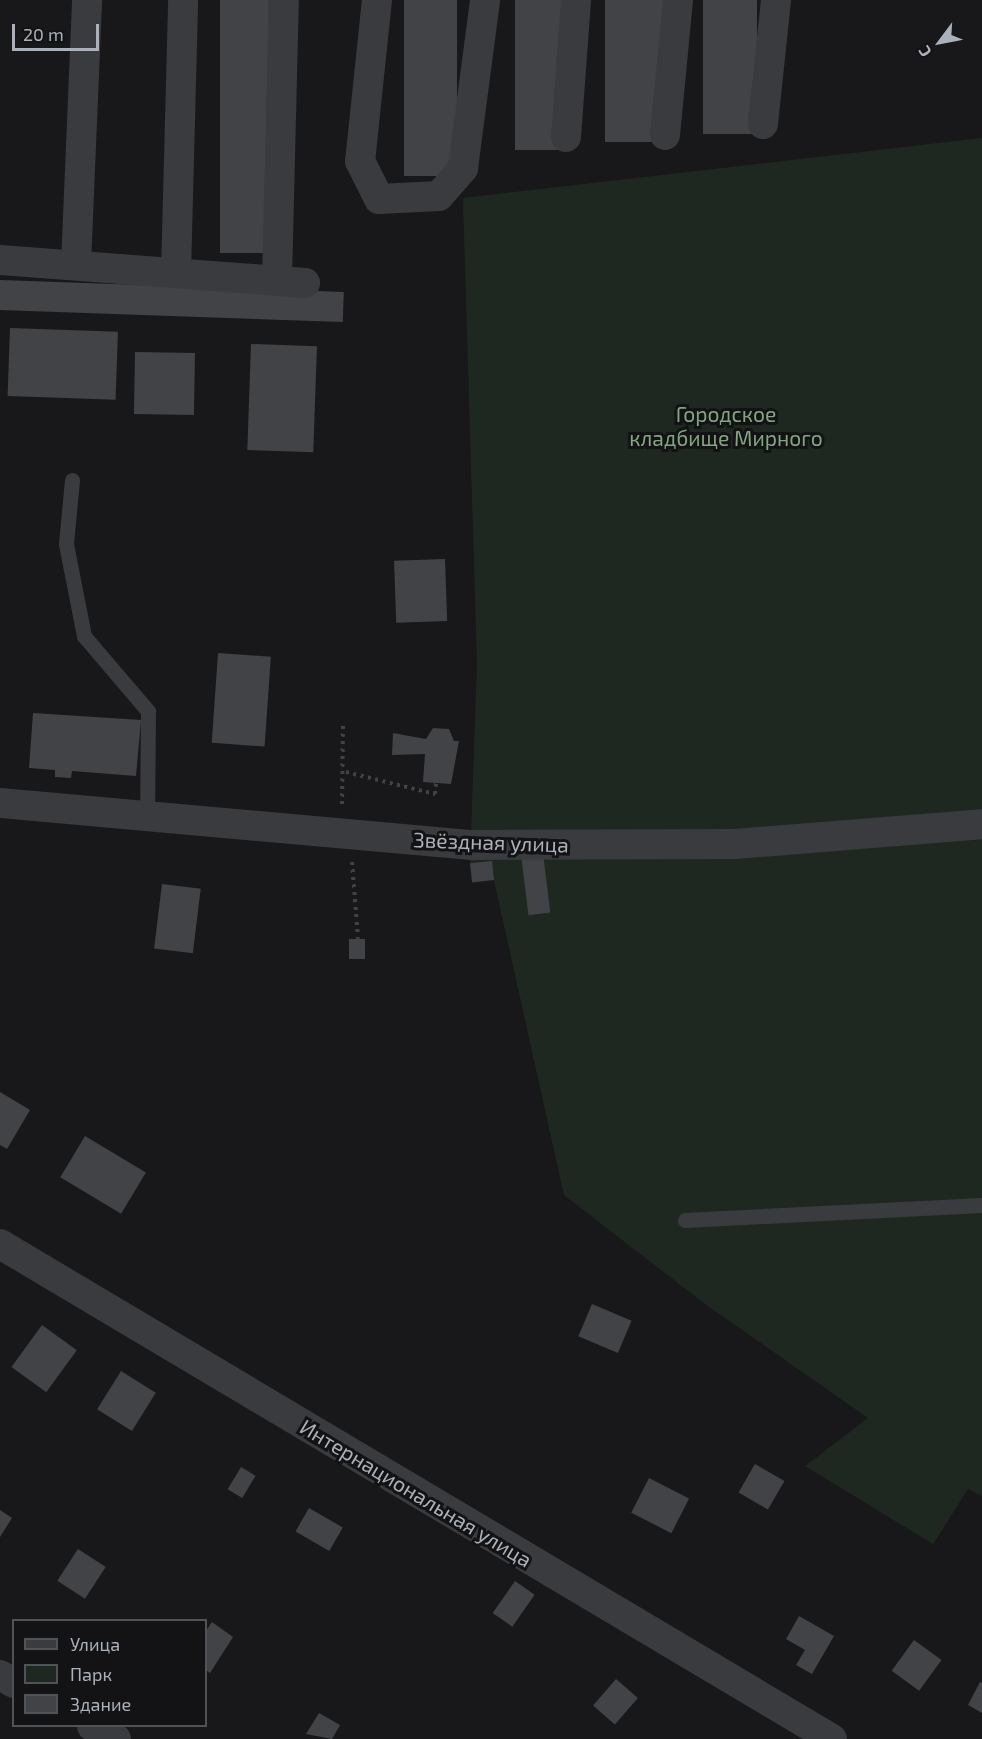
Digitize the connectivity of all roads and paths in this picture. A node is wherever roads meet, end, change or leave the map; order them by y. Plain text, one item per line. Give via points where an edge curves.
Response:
1 (87, 0) edge
2 (183, 0) edge
3 (284, 0) edge
4 (377, 0) edge
5 (485, 0) edge
6 (576, 0) edge
7 (678, 0) edge
8 (776, 0) edge
9 (763, 124) dead end
10 (665, 135) dead end
11 (566, 137) dead end
12 (0, 260) edge
13 (76, 265) junction
14 (176, 273) junction
15 (72, 480) dead end
16 (346, 772) dead end
17 (436, 783) dead end
18 (0, 803) edge
19 (147, 816) junction
20 (982, 824) edge
21 (982, 1205) edge
22 (684, 1220) dead end
23 (0, 1245) edge
24 (95, 1727) edge
25 (116, 1739) edge
26 (832, 1739) edge

1 - 13 street
2 - 14 street
3 - 14 street via 291,281
4 - 5 street via 360,161 379,199 438,196 463,168
6 - 11 street
7 - 10 street
8 - 9 street
12 - 13 street
13 - 14 street
15 - 19 lane via 66,544 84,636 148,711
16 - 17 path via 435,794
18 - 19 street, Звёздная улица
19 - 20 street, Звёздная улица via 472,846 735,844
21 - 22 lane
23 - 26 street, Интернациональная улица
24 - 25 street

